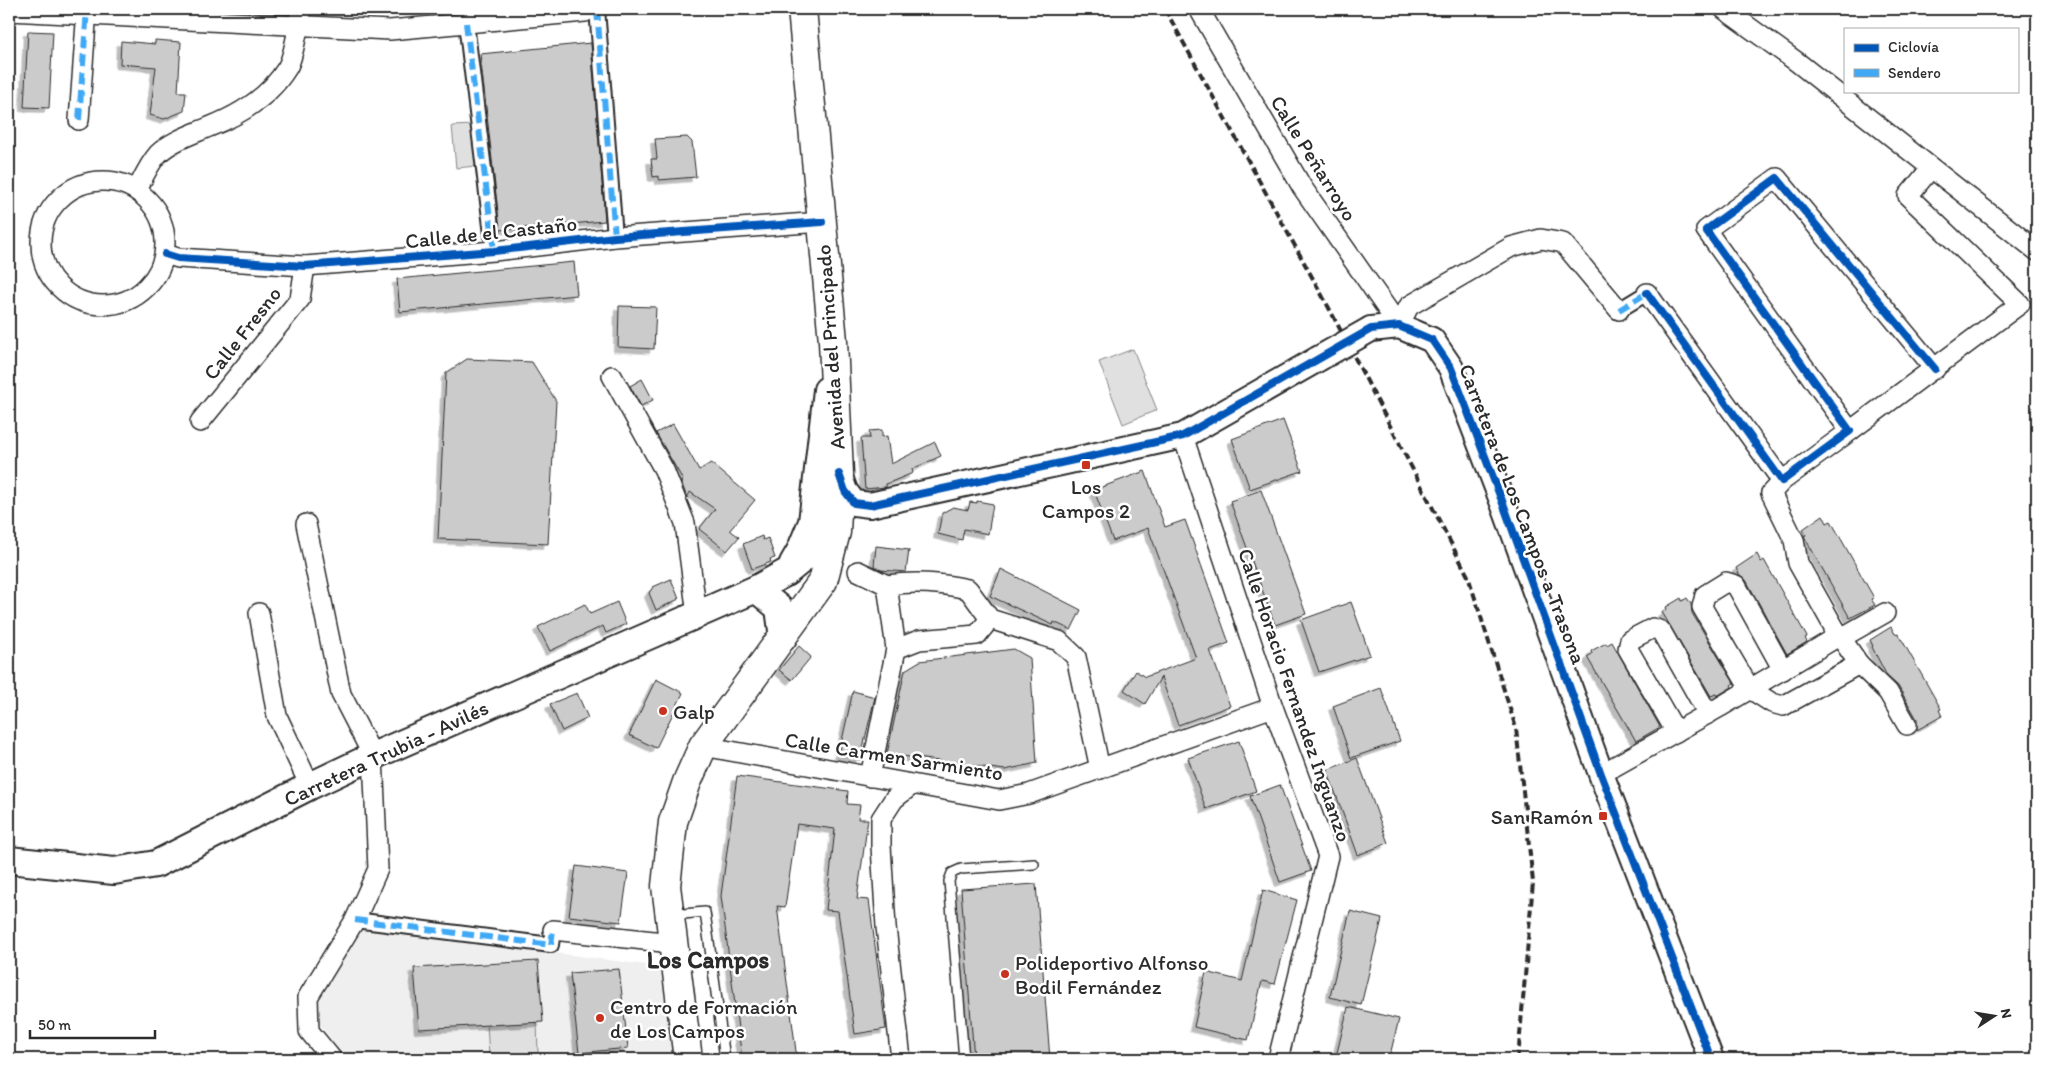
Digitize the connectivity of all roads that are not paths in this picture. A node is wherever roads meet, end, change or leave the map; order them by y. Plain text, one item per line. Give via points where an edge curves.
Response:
1 (590, 9) edge
2 (597, 9) edge
3 (802, 9) edge
4 (1199, 9) edge
5 (1724, 9) edge
6 (9, 10) edge
7 (87, 12) edge
8 (300, 17) edge
9 (466, 23) junction
10 (79, 120) dead end
11 (1931, 168) junction
12 (137, 190) junction
13 (822, 222) junction
14 (615, 237) junction
15 (494, 251) junction
16 (2037, 252) edge
17 (165, 254) junction
18 (305, 266) junction
19 (1647, 293) joint
20 (1619, 310) joint
21 (1398, 326) junction
22 (833, 341) junction
23 (1935, 369) junction
24 (612, 376) dead end
25 (200, 422) dead end
26 (1850, 431) junction
27 (1183, 436) junction
28 (839, 474) junction
29 (1776, 487) junction
30 (870, 505) junction
31 (306, 524) dead end
32 (836, 532) junction
33 (858, 571) dead end
34 (787, 572) junction
35 (887, 585) junction
36 (756, 589) junction
37 (810, 600) junction
38 (259, 613) dead end
39 (1886, 613) dead end
40 (697, 615) junction
41 (990, 619) junction
42 (1838, 634) junction
43 (783, 638) junction
44 (896, 649) junction
45 (1858, 664) junction
46 (1783, 670) junction
47 (1750, 689) junction
48 (1273, 707) junction
49 (1708, 714) junction
50 (1907, 726) dead end
51 (1676, 732) junction
52 (704, 746) junction
53 (372, 756) junction
54 (1100, 769) junction
55 (1601, 774) junction
56 (870, 777) junction
57 (912, 785) junction
58 (310, 786) junction
59 (9, 860) edge
60 (1034, 864) dead end
61 (669, 915) junction
62 (355, 920) junction
63 (553, 930) joint
64 (672, 943) junction
65 (332, 1059) edge
66 (688, 1059) edge
67 (725, 1059) edge
68 (901, 1059) edge
69 (964, 1059) edge
70 (1278, 1059) edge
71 (1711, 1059) edge

1 - 9 street
2 - 14 street
3 - 13 main road, Avenida del Principado
4 - 21 street, Calle Peñarroyo via 1302,186
5 - 11 street
6 - 7 street
7 - 8 street
7 - 10 street
8 - 9 street via 390,30
8 - 12 street via 288,68 260,99 234,117 183,138 159,153
9 - 15 street
11 - 16 street
11 - 23 street via 1908,196 2020,304
12 - 17 street via 151,202 161,218 166,236
12 - 17 street via 118,182 96,181 76,186 59,199 47,216 41,236 43,258 51,277 65,293 84,303 105,306 126,302 144,290 158,274
13 - 14 street, Calle de el Castaño
13 - 22 main road, Avenida del Principado
14 - 15 street, Calle de el Castaño
15 - 18 street, Calle de el Castaño
17 - 18 street, Calle de el Castaño via 178,258
18 - 25 street, Calle Fresno via 300,299
19 - 20 street
19 - 29 street
20 - 21 street via 1563,243 1541,239 1512,247 1409,306
21 - 27 street, Carretera de Los Campos a Trasona, bridge via 1371,329
21 - 55 street, Carretera de Los Campos a Trasona via 1432,340 1451,368
22 - 28 main road, Avenida del Principado
22 - 34 main road via 812,522
23 - 26 street
23 - 26 street via 1777,178 1706,230
24 - 40 street via 664,470 685,523
26 - 29 street
27 - 30 street, Carretera de Los Campos a Trasona
27 - 48 street, Calle Horacio Fernandez Inguanzo
28 - 30 street via 854,503
28 - 32 main road, Avenida del Principado
29 - 42 street via 1794,540 1798,563
30 - 32 street
31 - 53 street via 340,694
32 - 34 main road, Carretera Trubia - Avilés
32 - 37 main road, Avenida del Principado via 823,581
33 - 35 street
34 - 36 main road, Carretera Trubia - Avilés
34 - 37 main road via 804,575 811,584
35 - 41 street via 930,582 968,589
35 - 44 street
36 - 40 main road, Carretera Trubia - Avilés
36 - 43 main road via 779,608
37 - 43 main road, Avenida del Principado
38 - 58 street via 277,716
39 - 42 street
40 - 53 main road, Carretera Trubia - Avilés
41 - 44 street via 977,635 919,640
41 - 54 street via 1059,640 1076,657
42 - 45 street
42 - 46 street
43 - 52 main road, Avenida del Principado
44 - 56 street
45 - 47 street via 1783,706
45 - 50 street via 1888,692
46 - 47 street
46 - 47 street via 1736,585 1726,582 1705,595 1702,606
47 - 49 street
48 - 54 street, Calle Carmen Sarmiento
48 - 70 street, Calle Horacio Fernandez Inguanzo via 1328,856
49 - 51 street
49 - 51 street via 1661,631 1653,628 1641,633 1630,640 1628,648
51 - 55 street
52 - 56 street, Calle Carmen Sarmiento
52 - 61 main road, Avenida del Principado via 673,822 666,886
53 - 58 main road, Carretera Trubia - Avilés
53 - 62 street via 378,869
54 - 57 street, Calle Carmen Sarmiento via 1029,794 999,800
55 - 71 street, Carretera de Los Campos a Trasona
56 - 57 street, Calle Carmen Sarmiento
57 - 68 street via 894,799 881,819 886,926
58 - 59 main road, Carretera Trubia - Avilés via 156,864 114,871
60 - 69 lane via 952,872 949,882
61 - 64 main road, Avenida del Principado
61 - 67 lane via 705,912
62 - 63 street via 551,945
62 - 65 street via 308,997 309,1031
63 - 64 street
64 - 66 main road, Avenida del Principado

